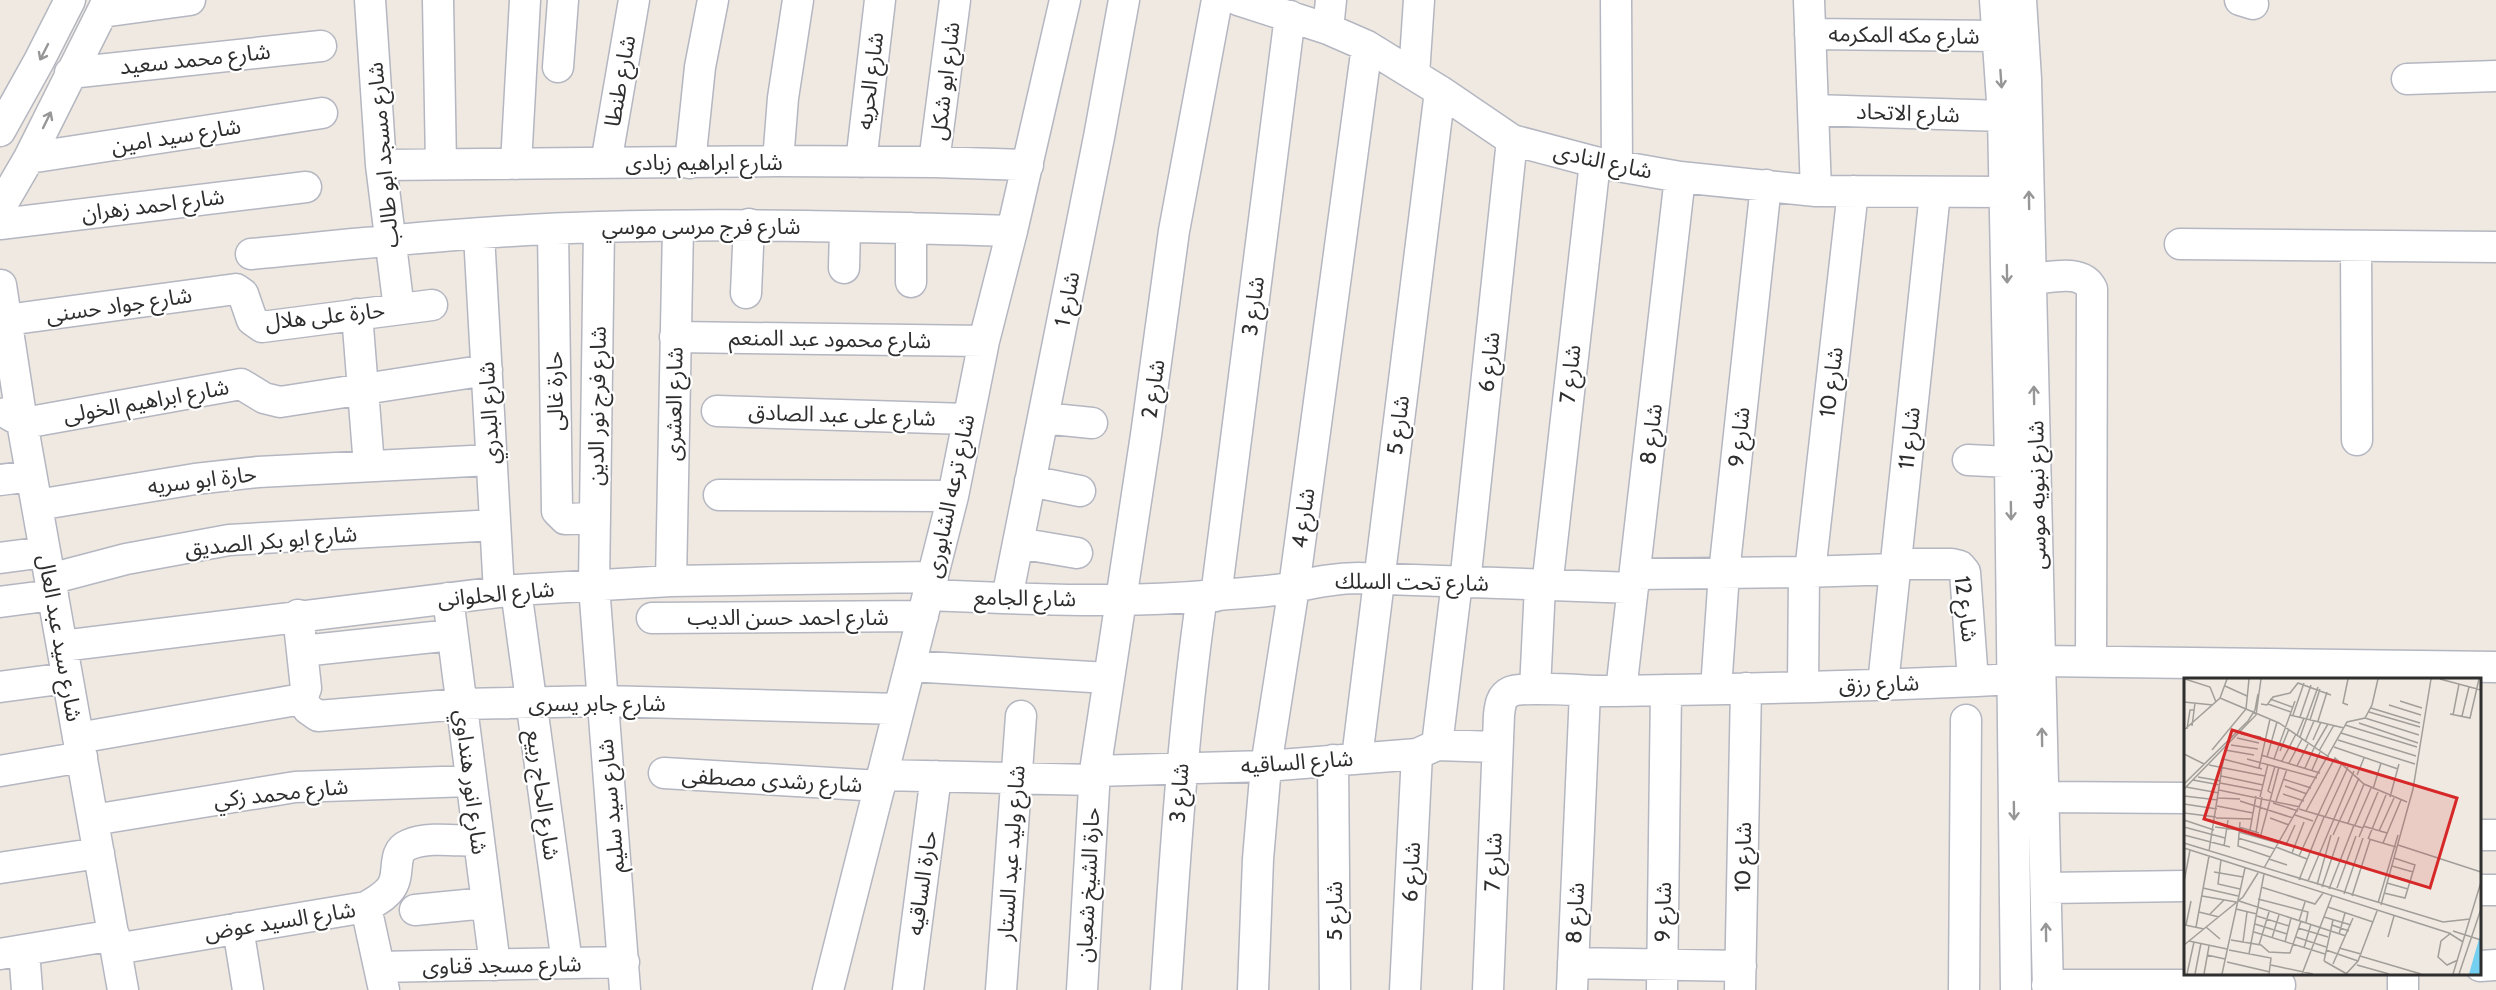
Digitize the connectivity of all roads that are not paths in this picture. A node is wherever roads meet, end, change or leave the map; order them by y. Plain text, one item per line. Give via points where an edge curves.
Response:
1 (70, 0) edge
2 (190, 0) edge
3 (370, 0) edge
4 (438, 0) edge
5 (525, 0) edge
6 (563, 0) edge
7 (634, 0) edge
8 (713, 0) edge
9 (798, 0) edge
10 (880, 0) edge
11 (956, 0) edge
12 (1065, 0) edge
13 (1124, 0) edge
14 (1217, 0) edge
15 (1238, 0) edge
16 (1331, 0) edge
17 (1419, 0) edge
18 (1616, 0) edge
19 (1809, 0) edge
20 (1995, 0) edge
21 (2020, 0) edge
22 (105, 6) edge
23 (1290, 16) junction
24 (1328, 29) junction
25 (1810, 34) junction
26 (1998, 36) junction
27 (321, 46) dead end
28 (1367, 46) junction
29 (558, 67) dead end
30 (70, 73) junction
31 (1414, 75) junction
32 (2496, 76) edge
33 (2407, 79) dead end
34 (1440, 91) junction
35 (1813, 110) junction
36 (322, 113) dead end
37 (2003, 117) junction
38 (0, 131) edge
39 (1512, 140) junction
40 (29, 158) junction
41 (778, 161) junction
42 (861, 162) junction
43 (934, 162) junction
44 (606, 163) junction
45 (690, 163) junction
46 (441, 164) junction
47 (516, 164) junction
48 (1606, 164) junction
49 (381, 165) junction
50 (1028, 165) junction
51 (1680, 177) junction
52 (1766, 185) junction
53 (306, 187) dead end
54 (1816, 191) junction
55 (1853, 191) junction
56 (2005, 192) junction
57 (1935, 193) junction
58 (0, 208) edge
59 (0, 224) edge
60 (748, 224) junction
61 (845, 226) junction
62 (599, 227) junction
63 (678, 227) junction
64 (911, 228) junction
65 (553, 229) junction
66 (1012, 231) junction
67 (479, 235) junction
68 (390, 241) junction
69 (2180, 244) dead end
70 (2356, 246) junction
71 (2496, 247) edge
72 (251, 254) dead end
73 (844, 268) dead end
74 (2031, 279) junction
75 (910, 282) dead end
76 (1, 285) edge
77 (239, 290) joint
78 (746, 293) dead end
79 (432, 304) dead end
80 (399, 309) junction
81 (357, 314) junction
82 (3, 320) edge
83 (675, 337) junction
84 (984, 341) junction
85 (487, 370) junction
86 (362, 389) junction
87 (717, 411) dead end
88 (11, 417) edge
89 (1043, 417) junction
90 (967, 419) junction
91 (1092, 423) dead end
92 (2357, 441) dead end
93 (492, 460) junction
94 (1968, 460) dead end
95 (2010, 462) junction
96 (369, 466) junction
97 (0, 480) edge
98 (1030, 481) junction
99 (34, 491) junction
100 (1080, 491) dead end
101 (719, 495) dead end
102 (953, 496) junction
103 (595, 518) junction
104 (495, 525) junction
105 (1018, 543) junction
106 (1077, 553) dead end
107 (0, 558) edge
108 (1896, 567) junction
109 (1807, 572) junction
110 (1724, 573) junction
111 (49, 576) junction
112 (1379, 579) junction
113 (671, 581) junction
114 (1634, 581) junction
115 (1461, 583) junction
116 (594, 586) junction
117 (1543, 586) junction
118 (1294, 587) junction
119 (507, 591) junction
120 (928, 596) junction
121 (1209, 596) junction
122 (448, 598) junction
123 (1006, 598) junction
124 (1120, 599) junction
125 (0, 602) edge
126 (298, 615) junction
127 (652, 618) dead end
128 (452, 635) junction
129 (62, 646) junction
130 (302, 651) junction
131 (2091, 661) junction
132 (910, 666) junction
133 (2496, 667) edge
134 (2032, 673) junction
135 (67, 678) junction
136 (1108, 678) junction
137 (1973, 681) junction
138 (1883, 684) junction
139 (1803, 686) junction
140 (0, 687) edge
141 (1746, 688) junction
142 (1716, 689) junction
143 (1534, 690) junction
144 (1665, 690) junction
145 (1621, 691) junction
146 (1585, 692) junction
147 (302, 699) junction
148 (602, 700) junction
149 (530, 703) junction
150 (461, 704) junction
151 (899, 709) junction
152 (1021, 716) dead end
153 (1966, 720) dead end
154 (1497, 747) junction
155 (80, 748) junction
156 (1427, 750) junction
157 (1345, 759) junction
158 (1266, 766) junction
159 (1181, 768) junction
160 (0, 771) edge
161 (664, 773) dead end
162 (1095, 775) junction
163 (936, 776) junction
164 (1016, 777) junction
165 (470, 781) junction
166 (881, 781) junction
167 (2043, 797) junction
168 (2184, 798) edge
169 (93, 820) junction
170 (478, 841) junction
171 (99, 853) junction
172 (0, 868) edge
173 (2184, 886) edge
174 (2046, 888) junction
175 (2015, 889) junction
176 (1966, 890) junction
177 (486, 903) junction
178 (366, 907) junction
179 (415, 910) dead end
180 (238, 928) junction
181 (115, 942) junction
182 (12, 952) edge
183 (567, 963) junction
184 (495, 965) junction
185 (2496, 965) edge
186 (2481, 966) edge
187 (625, 976) edge
188 (1573, 976) edge
189 (1662, 977) edge
190 (382, 978) edge
191 (1740, 978) edge
192 (2280, 983) edge
193 (2048, 987) edge
194 (27, 990) edge
195 (123, 990) edge
196 (248, 990) edge
197 (828, 990) edge
198 (908, 990) edge
199 (1001, 990) edge
200 (1082, 990) edge
201 (1166, 990) edge
202 (1253, 990) edge
203 (1335, 990) edge
204 (1405, 990) edge
205 (1488, 990) edge
206 (1964, 990) edge
207 (2016, 990) edge

1 -> 38 street
2 - 22 street
3 - 49 street, شارع مسجد ابو طالب
4 - 46 street
5 - 47 street
6 - 29 street
7 - 44 street, شارع طنطا
8 - 45 street via 700,68
9 - 41 street
10 - 42 street, شارع الحريه
11 - 43 street, شارع ابو شكل
12 - 50 street, شارع ترعه الشابورى
13 - 89 street, شارع 1
14 - 124 street, شارع 2 via 1174,231
15 - 23 street, شارع النادى
16 - 24 street
17 - 31 street
18 - 48 street, شارع 7
19 - 25 street
20 - 26 street, شارع نبويه موسى
74 -> 21 street, شارع نبويه موسى
22 - 30 street
23 - 24 street, شارع النادى
23 - 121 street, شارع 3
24 - 28 street, شارع النادى
25 - 26 street, شارع مكه المكرمه
25 - 35 street
26 -> 37 street, شارع نبويه موسى
27 - 30 street, شارع محمد سعيد
28 - 31 street, شارع النادى
28 - 118 street, شارع 4
40 -> 30 street
31 - 34 street, شارع النادى
32 - 33 street
34 - 39 street, شارع النادى
34 - 112 street, شارع 5
35 - 37 street, شارع الاتحاد
35 - 54 street
36 - 40 street, شارع سيد امين
37 - 56 street, شارع نبويه موسى
39 - 48 street, شارع النادى
39 - 115 street, شارع 6
40 - 58 street
41 - 42 street, شارع ابراهيم زبادى
41 - 45 street, شارع ابراهيم زبادى
42 - 43 street, شارع ابراهيم زبادى
43 - 50 street, شارع ابراهيم زبادى
44 - 45 street, شارع ابراهيم زبادى
44 - 47 street, شارع ابراهيم زبادى
46 - 47 street, شارع ابراهيم زبادى
46 - 49 street, شارع ابراهيم زبادى
48 - 51 street, شارع النادى
48 - 117 street, شارع 7
49 - 68 street, شارع مسجد ابو طالب
50 - 66 street, شارع ترعه الشابورى
51 - 52 street, شارع النادى
51 - 114 street, شارع 8
52 - 54 street, شارع النادى
52 - 110 street, شارع 9
53 - 59 street, شارع احمد زهران
54 - 55 street, شارع النادى
55 - 57 street, شارع النادى
55 - 109 street, شارع 10
56 - 57 street, شارع النادى
56 -> 95 street, شارع نبويه موسى
57 - 108 street, شارع 11
60 - 61 street, شارع فرج مرسى موسي
60 - 63 street, شارع فرج مرسى موسي
60 - 78 street
61 - 64 street, شارع فرج مرسى موسي
61 - 73 street
62 - 63 street, شارع فرج مرسى موسي
62 - 65 street, شارع فرج مرسى موسي
62 - 103 street, شارع فرج نور الدين
63 - 83 street, شارع العشرى
64 - 66 street, شارع فرج مرسى موسي
64 - 75 street
65 - 67 street, شارع فرج مرسى موسي
65 - 103 street, حارة غالى via 557,511 565,519
66 - 84 street, شارع ترعه الشابورى
67 - 68 street, شارع فرج مرسى موسي
67 - 85 street, شارع البدري
68 - 72 street, شارع فرج مرسى موسي
68 - 80 street, شارع مسجد ابو طالب
69 - 70 street
70 - 71 street
70 - 92 street
74 - 131 street via 2075,276 2092,289
134 -> 74 street, شارع نبويه موسى
76 - 82 street, شارع سيد عبد العال
77 - 81 street, حارة على هلال via 252,320 262,327
77 - 82 street, شارع جواد حسنى
79 - 80 street, حارة على هلال
80 - 81 street, حارة على هلال
81 - 86 street
82 - 88 street, شارع سيد عبد العال
83 - 84 street, شارع محمود عبد المنعم
83 - 113 street, شارع العشرى
84 - 90 street, شارع ترعه الشابورى
85 - 86 street, شارع ابراهيم الخولى
85 - 93 street, شارع البدري
86 - 88 street, شارع ابراهيم الخولى via 280,402 264,398 241,384 30,422
86 - 96 street
87 - 90 street, شارع على عبد الصادق
88 - 99 street, شارع سيد عبد العال
89 - 91 street
89 - 98 street, شارع 1
90 - 102 street, شارع ترعه الشابورى
93 - 96 street, حارة ابو سريه
93 - 104 street, شارع البدري
94 - 95 street
95 -> 134 street, شارع نبويه موسى
96 - 99 street, حارة ابو سريه
97 - 99 street, حارة ابو سريه
98 - 100 street
98 - 105 street, شارع 1
99 - 111 street, شارع سيد عبد العال
101 - 102 street
102 - 120 street, شارع ترعه الشابورى
103 - 116 street, شارع فرج نور الدين
104 - 111 street, شارع ابو بكر الصديق via 230,540
104 - 119 street, شارع البدري
105 - 106 street
105 - 123 street, شارع 1
107 - 111 street
108 - 109 street, شارع تحت السلك
108 - 137 street, شارع 12 via 1952,564 1965,572
108 - 138 street, شارع 11
109 - 110 street, شارع تحت السلك
109 - 139 street, شارع 10
110 - 114 street, شارع تحت السلك
110 - 142 street, شارع 9
111 - 125 street
111 - 129 street, شارع سيد عبد العال
112 - 115 street, شارع تحت السلك
112 - 118 street, شارع تحت السلك via 1336,578
112 - 157 street, شارع 5
113 - 116 street, شارع الحلوانى
113 - 120 street, شارع الحلوانى
114 - 117 street, شارع تحت السلك
114 - 145 street, شارع 8
115 - 117 street, شارع تحت السلك
115 - 156 street, شارع 6
116 - 119 street, شارع الحلوانى
116 - 148 street, شارع سيد سليم
117 - 143 street
118 - 121 street, شارع تحت السلك
118 - 158 street, شارع 4
119 - 122 street, شارع الحلوانى
119 - 149 street, شارع الحاج ربيع
120 - 123 street, شارع الجامع
120 - 127 street, شارع احمد حسن الديب
120 - 132 street, شارع ترعه الشابورى
121 - 124 street, شارع تحت السلك
121 - 159 street, شارع 3 via 1189,685
122 - 126 street, شارع الحلوانى
122 - 128 street, شارع انور هنداوي
123 - 124 street, شارع الجامع
124 - 136 street, شارع 2
126 - 129 street, شارع الحلوانى
126 - 130 street
128 - 130 street
128 - 150 street, شارع انور هنداوي
129 - 135 street, شارع سيد عبد العال
130 - 147 street via 306,688
131 - 133 street, شارع رزق
131 - 134 street, شارع رزق
132 - 136 street
132 - 151 street, شارع ترعه الشابورى
134 - 137 street, شارع رزق
167 -> 134 street, شارع نبويه موسى
134 -> 175 street, شارع نبويه موسى
135 - 140 street
135 - 155 street, شارع سيد عبد العال
136 - 162 street, شارع 2
137 - 138 street, شارع رزق
138 - 139 street, شارع رزق
139 - 141 street, شارع رزق
141 - 142 street, شارع رزق
141 - 191 street, شارع 10
142 - 144 street, شارع رزق
143 - 146 street, شارع 7
143 - 154 street, شارع 7 via 1509,692 1502,700
144 - 145 street, شارع رزق
144 - 189 street, شارع 9
145 - 146 street, شارع 7
146 - 188 street, شارع 8
147 - 150 street, شارع جابر يسرى via 318,716
147 - 155 street
148 - 149 street, شارع جابر يسرى
148 - 151 street, شارع جابر يسرى
148 - 187 street, شارع سيد سليم
149 - 150 street, شارع جابر يسرى
149 - 183 street, شارع الحاج ربيع
150 - 165 street, شارع انور هنداوي
151 - 166 street, شارع ترعه الشابورى
152 - 164 street, شارع وليد عبد الستار
153 - 176 street
154 - 156 street, شارع الساقيه
154 - 205 street, شارع 7
155 - 160 street
155 - 169 street, شارع سيد عبد العال
156 - 157 street, شارع الساقيه
156 - 204 street, شارع 6
157 - 158 street, شارع الساقيه
157 - 203 street, شارع 5
158 - 159 street, شارع الساقيه
158 - 202 street, شارع 4
159 - 162 street, شارع الساقيه
159 - 201 street, شارع 3
161 - 166 street, شارع رشدى مصطفى
162 - 164 street, شارع الساقيه
162 - 200 street, حارة الشيخ شعبان
163 - 164 street, شارع الساقيه
163 - 166 street, شارع الساقيه
163 - 198 street, حارة الساقيه
164 - 199 street, شارع وليد عبد الستار
165 - 169 street, شارع محمد زكي via 296,787
165 - 170 street, شارع انور هنداوي
166 - 197 street, شارع ترعه الشابورى
167 - 168 street
167 - 174 street, شارع نبويه موسى
169 - 171 street, شارع سيد عبد العال
170 - 177 street, شارع انور هنداوي
170 - 178 street, شارع السيد عوض via 420,841 405,845 398,856 394,883 386,894
171 - 172 street
171 - 181 street, شارع سيد عبد العال
173 - 174 street
193 -> 174 street, شارع نبويه موسى
175 - 176 street
175 - 207 street, شارع نبويه موسى
176 - 206 street
177 - 179 street
177 - 184 street, شارع انور هنداوي
178 - 180 street, شارع السيد عوض
178 - 190 street
180 - 181 street, شارع السيد عوض
180 - 196 street
181 - 182 street, شارع السيد عوض
181 - 195 street, شارع سيد عبد العال
182 - 194 street
183 - 184 street, شارع مسجد قناوى
183 - 187 street, شارع مسجد قناوى
184 - 190 street, شارع مسجد قناوى
185 - 186 street
188 - 189 street
189 - 191 street
192 - 193 street

